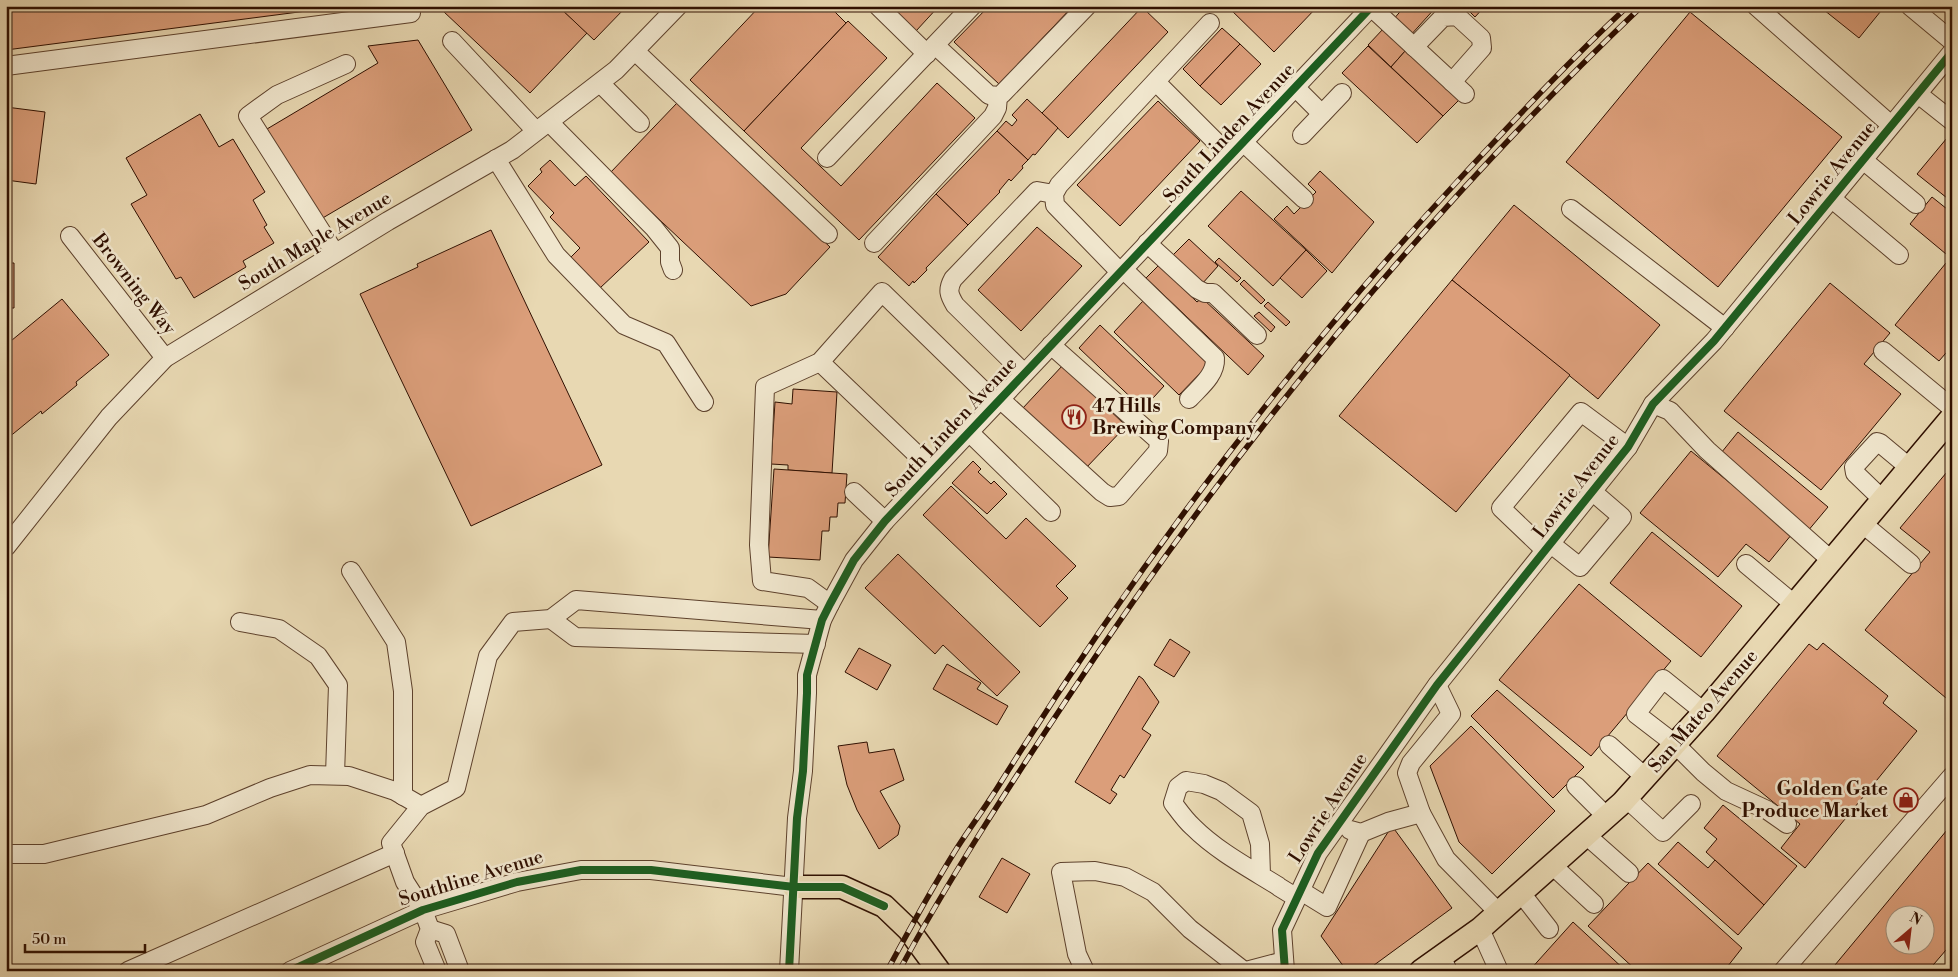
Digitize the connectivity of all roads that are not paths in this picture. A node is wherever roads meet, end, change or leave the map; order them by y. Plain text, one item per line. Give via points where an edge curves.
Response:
1 (410, 6) edge
2 (878, 6) edge
3 (972, 6) edge
4 (1087, 6) edge
5 (1756, 6) edge
6 (1910, 6) edge
7 (1371, 7) edge
8 (672, 8) edge
9 (1210, 23) dead end
10 (452, 41) dead end
11 (1952, 41) edge
12 (1414, 47) junction
13 (931, 50) junction
14 (635, 51) junction
15 (1952, 52) edge
16 (346, 64) dead end
17 (6, 66) edge
18 (1156, 82) junction
19 (1452, 82) junction
20 (600, 83) junction
21 (1295, 87) junction
22 (1342, 93) dead end
23 (1465, 94) dead end
24 (1918, 94) junction
25 (998, 96) junction
26 (1322, 114) junction
27 (1952, 121) edge
28 (640, 123) dead end
29 (1891, 125) junction
30 (543, 126) junction
31 (1302, 134) dead end
32 (1243, 142) junction
33 (1230, 156) junction
34 (827, 158) dead end
35 (496, 159) junction
36 (1863, 160) junction
37 (1054, 194) junction
38 (1832, 198) junction
39 (1304, 199) dead end
40 (1916, 204) dead end
41 (1571, 209) dead end
42 (828, 234) dead end
43 (70, 236) dead end
44 (874, 243) dead end
45 (1147, 243) junction
46 (335, 253) junction
47 (1899, 255) dead end
48 (673, 270) dead end
49 (1121, 271) junction
50 (1725, 328) junction
51 (1257, 335) dead end
52 (1051, 345) junction
53 (1883, 351) dead end
54 (165, 358) junction
55 (820, 362) junction
56 (1024, 373) junction
57 (1189, 399) dead end
58 (998, 401) junction
59 (704, 402) dead end
60 (1653, 404) junction
61 (1952, 408) edge
62 (1952, 418) edge
63 (968, 432) junction
64 (1628, 448) junction
65 (1910, 468) junction
66 (933, 470) junction
67 (854, 492) dead end
68 (1593, 492) junction
69 (1883, 500) junction
70 (1051, 512) dead end
71 (884, 521) junction
72 (1863, 524) junction
73 (6, 547) edge
74 (1548, 547) junction
75 (1832, 561) junction
76 (1746, 564) dead end
77 (1911, 564) dead end
78 (351, 571) dead end
79 (830, 604) junction
80 (1795, 605) junction
81 (551, 620) junction
82 (822, 620) junction
83 (240, 622) dead end
84 (816, 644) junction
85 (1437, 685) junction
86 (1704, 712) junction
87 (1675, 744) junction
88 (1609, 745) dead end
89 (1393, 748) junction
90 (1412, 763) junction
91 (335, 775) junction
92 (1952, 776) edge
93 (1645, 778) junction
94 (1576, 786) dead end
95 (403, 796) junction
96 (1626, 798) junction
97 (1691, 804) dead end
98 (421, 806) junction
99 (1421, 813) junction
100 (1606, 816) junction
101 (1787, 824) dead end
102 (1338, 826) junction
103 (1361, 833) junction
104 (1586, 835) junction
105 (395, 853) junction
106 (6, 854) edge
107 (1552, 865) junction
108 (1629, 873) dead end
109 (1261, 875) junction
110 (794, 887) junction
111 (1522, 893) junction
112 (1299, 894) junction
113 (1594, 904) dead end
114 (423, 910) junction
115 (1499, 913) junction
116 (1480, 928) junction
117 (430, 929) junction
118 (1549, 929) dead end
119 (1445, 964) edge
120 (1285, 966) edge
121 (128, 971) edge
122 (290, 971) edge
123 (437, 971) edge
124 (460, 971) edge
125 (789, 971) edge
126 (939, 971) edge
127 (1085, 971) edge
128 (1245, 971) edge
129 (1420, 971) edge
130 (1499, 971) edge
131 (1782, 971) edge

1 - 17 street via 411,14
2 - 13 street
3 - 13 street
4 - 25 street
5 - 29 street
6 - 11 street
7 - 12 street
7 - 21 street, South Linden Avenue
8 - 14 street, South Maple Avenue
9 - 18 street
10 - 30 street
12 - 19 street
12 - 19 street via 1443,17 1458,16 1481,38 1482,48
13 - 25 street via 989,95
13 - 34 street
14 - 20 street, South Maple Avenue
14 - 42 street
15 - 24 street, Lowrie Avenue
16 - 46 street via 277,95 248,116
18 - 33 street
18 - 37 street
19 - 23 street
20 - 28 street
20 - 30 street, South Maple Avenue
21 - 26 street
21 - 32 street, South Linden Avenue
22 - 26 street
24 - 27 street
24 - 29 street, Lowrie Avenue
25 - 44 street via 993,116
26 - 31 street
29 - 36 street, Lowrie Avenue
30 - 35 street, South Maple Avenue
30 - 48 street via 654,228 670,248
32 - 33 street, South Linden Avenue
32 - 39 street
33 - 45 street, South Linden Avenue
35 - 46 street, South Maple Avenue
35 - 59 street via 556,255 624,325 666,343
36 - 38 street, Lowrie Avenue
36 - 40 street
37 - 49 street via 1055,205
37 - 56 street via 1037,191 949,286 949,295 955,305
38 - 47 street
38 - 50 street, Lowrie Avenue
41 - 50 street
43 - 54 street, Browning Way
45 - 49 street, South Linden Avenue
45 - 51 street via 1197,289 1213,293
46 - 54 street, South Maple Avenue
49 - 52 street, South Linden Avenue
49 - 57 street via 1215,358 1212,374
50 - 60 street, Lowrie Avenue
52 - 56 street, South Linden Avenue
52 - 58 street via 1159,441 1158,451 1119,496 1110,497 1102,492
53 - 61 street
54 - 73 street, South Maple Avenue via 109,417
55 - 58 street via 882,292
55 - 66 street
55 - 79 street via 765,387 758,545 762,581 808,588
56 - 58 street, South Linden Avenue
58 - 63 street, South Linden Avenue
60 - 64 street, Lowrie Avenue
60 - 75 street via 1670,411 1707,450
62 - 65 main road, San Mateo Avenue
63 - 66 street, South Linden Avenue
63 - 70 street
64 - 68 street, Lowrie Avenue
64 - 74 street via 1581,412 1501,508
65 - 69 main road, San Mateo Avenue
65 - 69 street via 1877,442 1854,467 1855,473
66 - 71 street, South Linden Avenue
67 - 71 street
68 - 74 street, Lowrie Avenue
68 - 74 street via 1622,517 1580,567
69 - 72 main road, San Mateo Avenue
71 - 79 street, South Linden Avenue via 854,560
72 - 75 main road, San Mateo Avenue
72 - 77 street
74 - 85 street, Lowrie Avenue
75 - 80 main road, San Mateo Avenue
76 - 80 street
78 - 95 street via 396,642 403,691
79 - 82 street, South Linden Avenue
80 - 86 main road, San Mateo Avenue
81 - 82 street via 576,600
81 - 84 street via 575,637
81 - 98 street via 513,622 488,656 456,788
82 - 84 street, South Linden Avenue
83 - 91 street via 279,629 318,656 338,684
84 - 110 street, South Linden Avenue via 806,675
85 - 89 street, Lowrie Avenue
85 - 90 street via 1451,714
86 - 87 main road, San Mateo Avenue
86 - 87 street via 1663,679 1636,714
87 - 93 main road, San Mateo Avenue
87 - 101 street via 1726,791 1767,810
88 - 93 street
89 - 90 street
89 - 102 street, Lowrie Avenue
90 - 99 street via 1407,773
91 - 95 street via 349,776
91 - 106 street via 310,775 206,815 54,852
92 - 131 street
93 - 96 main road, San Mateo Avenue
94 - 100 street
95 - 98 street
96 - 97 street via 1663,832
96 - 100 main road, San Mateo Avenue
98 - 105 street via 391,843
99 - 103 street
99 - 115 street via 1446,858
100 - 104 main road, San Mateo Avenue
102 - 103 street
102 - 112 street, Lowrie Avenue via 1318,853
103 - 112 street via 1327,907
104 - 107 main road, San Mateo Avenue
104 - 108 street
105 - 114 street via 405,882
105 - 121 street
107 - 111 main road, San Mateo Avenue
107 - 113 street
109 - 109 street via 1192,827 1173,803 1178,787 1186,781 1204,784 1220,791 1251,814 1260,844
109 - 112 street
110 - 114 street, Southline Avenue via 651,870 581,870 517,882
110 - 125 street, South Linden Avenue
110 - 126 main road via 842,887 884,906 909,930
111 - 115 main road, San Mateo Avenue
111 - 118 street
112 - 120 street, Lowrie Avenue via 1282,930
114 - 117 street
114 - 122 street, Southline Avenue
115 - 116 main road, San Mateo Avenue
116 - 119 main road, San Mateo Avenue
116 - 130 street
117 - 123 street via 425,942
117 - 124 street via 446,934
119 - 129 main road, San Mateo Avenue
120 - 128 street
127 - 128 street via 1077,954 1061,872 1095,871 1125,877 1153,892 1190,929

